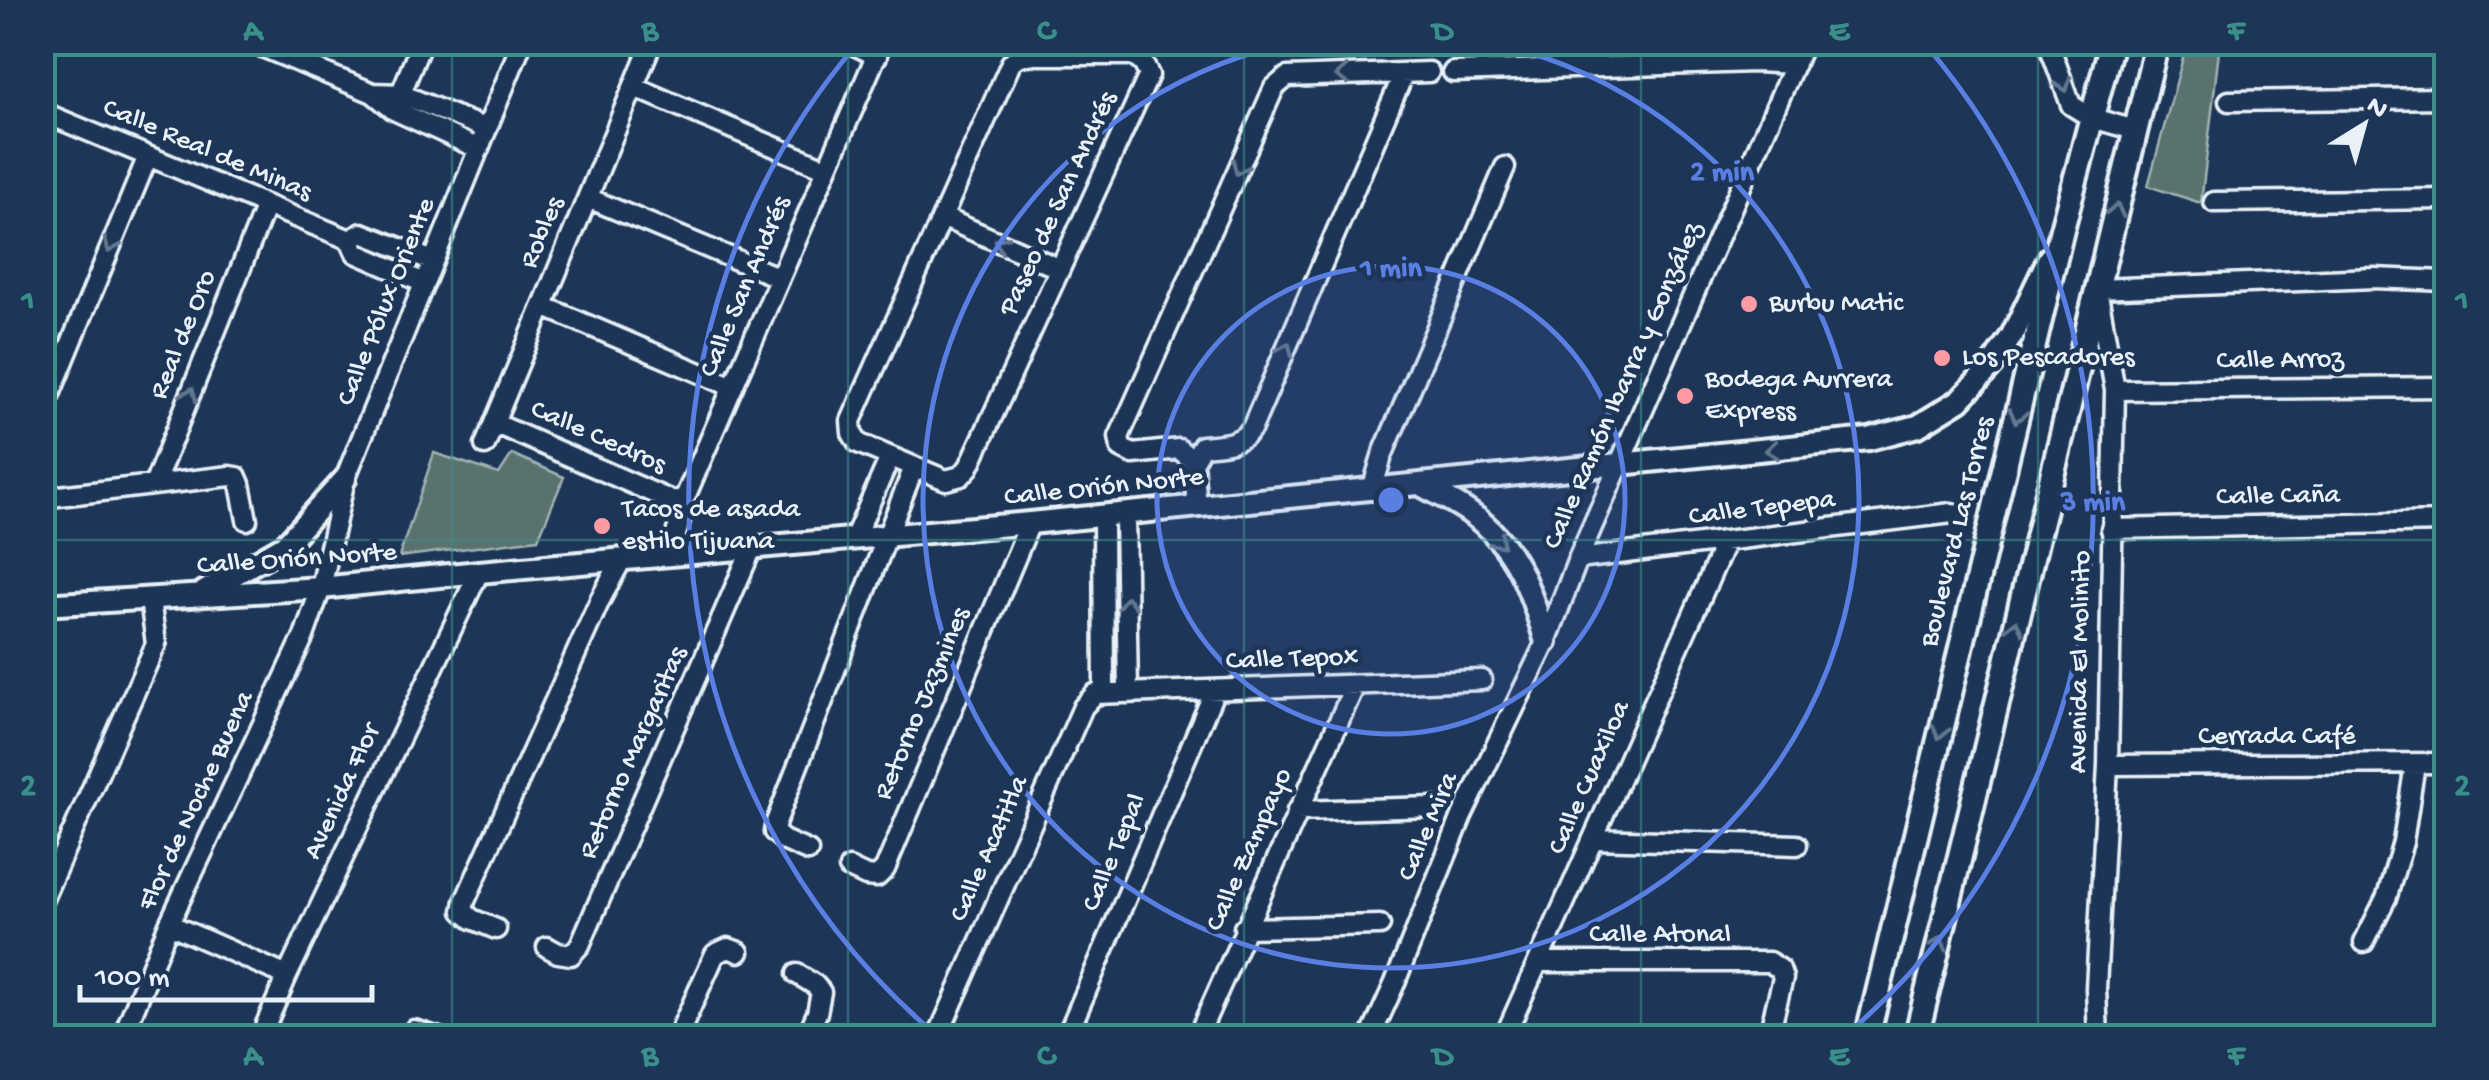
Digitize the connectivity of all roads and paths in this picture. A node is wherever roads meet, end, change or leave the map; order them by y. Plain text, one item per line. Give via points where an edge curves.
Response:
1 (250, 42) edge
2 (422, 42) edge
3 (522, 42) edge
4 (652, 42) edge
5 (848, 42) edge
6 (1804, 42) edge
7 (2048, 42) edge
8 (2112, 42) edge
9 (2157, 42) edge
10 (279, 48) edge
11 (880, 49) edge
12 (1794, 64) junction
13 (1429, 72) dead end
14 (1452, 72) dead end
15 (1404, 73) junction
16 (634, 87) junction
17 (2446, 98) edge
18 (2229, 101) dead end
19 (397, 102) junction
20 (42, 112) edge
21 (2092, 118) junction
22 (487, 129) junction
23 (2135, 130) junction
24 (479, 149) junction
25 (148, 156) junction
26 (1506, 166) dead end
27 (828, 170) junction
28 (588, 198) junction
29 (2446, 199) edge
30 (2214, 202) dead end
31 (266, 205) junction
32 (942, 216) junction
33 (2062, 229) junction
34 (350, 240) junction
35 (433, 262) junction
36 (1060, 270) junction
37 (780, 278) junction
38 (2446, 280) edge
39 (424, 284) junction
40 (2097, 289) junction
41 (542, 306) junction
42 (2446, 386) edge
43 (733, 387) junction
44 (2114, 390) junction
45 (42, 414) edge
46 (494, 423) junction
47 (485, 445) dead end
48 (1191, 452) junction
49 (890, 457) junction
50 (1620, 465) junction
51 (914, 467) junction
52 (344, 479) junction
53 (154, 484) junction
54 (1421, 485) junction
55 (1372, 490) junction
56 (42, 498) edge
57 (677, 501) junction
58 (1197, 507) junction
59 (1952, 513) dead end
60 (1126, 514) junction
61 (1102, 516) junction
62 (247, 520) dead end
63 (2446, 522) edge
64 (1030, 524) junction
65 (2110, 529) junction
66 (885, 536) junction
67 (854, 539) junction
68 (1726, 541) junction
69 (752, 548) junction
70 (664, 556) junction
71 (622, 559) junction
72 (1578, 559) junction
73 (479, 572) junction
74 (322, 588) junction
75 (198, 596) junction
76 (150, 599) junction
77 (44, 609) edge
78 (1546, 642) junction
79 (1482, 680) dead end
80 (1355, 685) junction
81 (1215, 690) junction
82 (1128, 693) junction
83 (1104, 694) junction
84 (2446, 763) edge
85 (2415, 764) junction
86 (2108, 765) junction
87 (1434, 807) dead end
88 (1297, 811) junction
89 (1593, 838) junction
90 (1797, 845) dead end
91 (808, 851) dead end
92 (849, 868) dead end
93 (42, 901) edge
94 (169, 924) junction
95 (1380, 925) dead end
96 (1244, 928) junction
97 (496, 929) dead end
98 (2364, 942) dead end
99 (548, 948) dead end
100 (739, 952) dead end
101 (1538, 962) junction
102 (798, 974) dead end
103 (286, 976) junction
104 (122, 1038) edge
105 (260, 1038) edge
106 (406, 1038) edge
107 (438, 1038) edge
108 (676, 1038) edge
109 (806, 1038) edge
110 (937, 1038) edge
111 (1066, 1038) edge
112 (1197, 1038) edge
113 (1370, 1038) edge
114 (1504, 1038) edge
115 (1768, 1038) edge
116 (1866, 1038) edge
117 (1916, 1038) edge
118 (2098, 1038) edge

1 - 10 street
2 - 19 street
3 - 22 street, Calle Pólux Oriente
4 - 16 street, Robles
5 - 11 street
6 - 12 street, Calle Ramón Ibarra y González
7 -> 21 street via 2071,105
8 - 21 main road, Boulevard Las Torres
9 - 23 main road
10 - 19 street
11 - 27 street, Calle San Andrés
12 - 14 street
12 - 50 street, Calle Ramón Ibarra y González
13 - 15 street
48 -> 15 street via 1235,442 1252,428
15 -> 48 street via 1287,77 1274,88 1119,437 1121,448 1133,454
16 - 27 street
16 - 28 street, Robles
17 - 18 street
19 - 22 street
19 - 24 street
20 - 25 street, Calle Real de Minas
21 - 23 street
21 - 33 main road, Boulevard Las Torres
22 - 24 street, Calle Pólux Oriente
40 -> 23 main road
24 - 35 street, Calle Pólux Oriente
25 - 31 street, Calle Real de Minas
25 -> 45 street
26 - 55 street
27 - 37 street, Calle San Andrés
28 - 37 street
28 - 41 street, Robles
29 - 30 street
31 - 34 street, Calle Real de Minas
53 -> 31 street, Real de Oro
36 -> 32 street
32 - 36 street, Paseo de San Andrés via 1017,57 1132,54 1148,75
32 - 49 street, Paseo de San Andrés via 850,422 858,444
33 -> 50 street, Calle Orión Norte via 2011,338 1989,369 1960,400 1918,426 1869,439
33 -> 116 main road, Boulevard Las Torres
34 - 35 street, Calle Real de Minas via 362,234
34 - 39 street, Calle Real de Minas via 356,253
35 - 39 street, Calle Pólux Oriente
36 - 51 street, Paseo de San Andrés via 969,467 946,480
37 - 43 street, Calle San Andrés
38 - 40 street
39 - 52 street, Calle Pólux Oriente
40 - 44 street, Avenida El Molinito
117 -> 40 main road
41 - 43 street
41 - 46 street, Robles
42 - 44 street, Calle Arroz
43 - 57 street, Calle San Andrés via 686,495
44 - 65 street, Avenida El Molinito
46 - 47 street, Robles
46 - 57 street, Calle Cedros
48 - 58 street
49 - 51 street, Paseo de San Andrés
49 - 67 street
50 - 54 street, Calle Orión Norte
50 - 72 street, Calle Ramón Ibarra y González
51 - 66 street
52 - 74 street, Calle Pólux Oriente
52 - 75 street via 284,546
53 - 56 street
53 - 62 street via 237,477
54 - 55 street, Calle Orión Norte
54 -> 78 street via 1472,513 1507,548 1530,590
55 - 58 street, Calle Orión Norte
57 - 70 street, Calle San Andrés via 683,510
58 - 60 street, Calle Orión Norte
59 - 68 street, Calle Tepepa
60 - 61 street, Calle Orión Norte
82 -> 60 street
61 - 64 street, Calle Orión Norte
61 - 83 street
63 - 65 street, Calle Caña
64 - 66 street, Calle Orión Norte
64 - 92 street, Retorno Jazmines via 884,869 877,877
65 - 86 street, Avenida El Molinito
66 - 67 street, Calle Orión Norte
66 - 91 street via 776,822 774,832
67 - 69 street, Calle Orión Norte
68 - 72 street, Calle Tepepa
68 - 89 street, Calle Cuaxiloa
69 - 70 street, Calle Orión Norte
69 - 99 street, Retorno Margaritas via 580,946 571,955
70 - 71 street, Calle Orión Norte
71 - 73 street, Calle Orión Norte
71 - 97 street via 465,900 463,911
72 - 78 street, Calle Ramón Ibarra y González
73 - 74 street, Calle Orión Norte
73 - 103 street, Avenida Flor
74 - 75 street, Calle Orión Norte
74 - 94 street, Flor de Noche Buena
75 - 76 street, Calle Orión Norte
76 - 77 street, Calle Orión Norte
76 - 93 street via 156,644
78 - 113 street, Calle Mira via 1462,816
79 - 80 street, Calle Tepox
80 - 81 street, Calle Tepox
80 - 88 street, Calle Zampayo
81 - 82 street, Calle Tepox
81 - 111 street, Calle Tepal
82 - 83 street, Calle Tepox
83 - 110 street, Calle Acatitla via 1082,707
84 - 85 street, Cerrada Café
85 - 86 street, Cerrada Café
85 - 98 street via 2403,842
86 - 118 street, Avenida El Molinito
87 - 88 street
88 - 96 street, Calle Zampayo
89 - 90 street
89 - 101 street, Calle Cuaxiloa
94 - 103 street
94 - 104 street, Flor de Noche Buena
95 - 96 street
96 - 112 street, Calle Zampayo
100 - 108 street via 716,954
101 - 114 street, Calle Cuaxiloa
101 - 115 street, Calle Atonal via 1769,962 1783,978
102 - 109 street via 820,992
103 - 105 street, Avenida Flor
106 - 107 street via 414,1030

